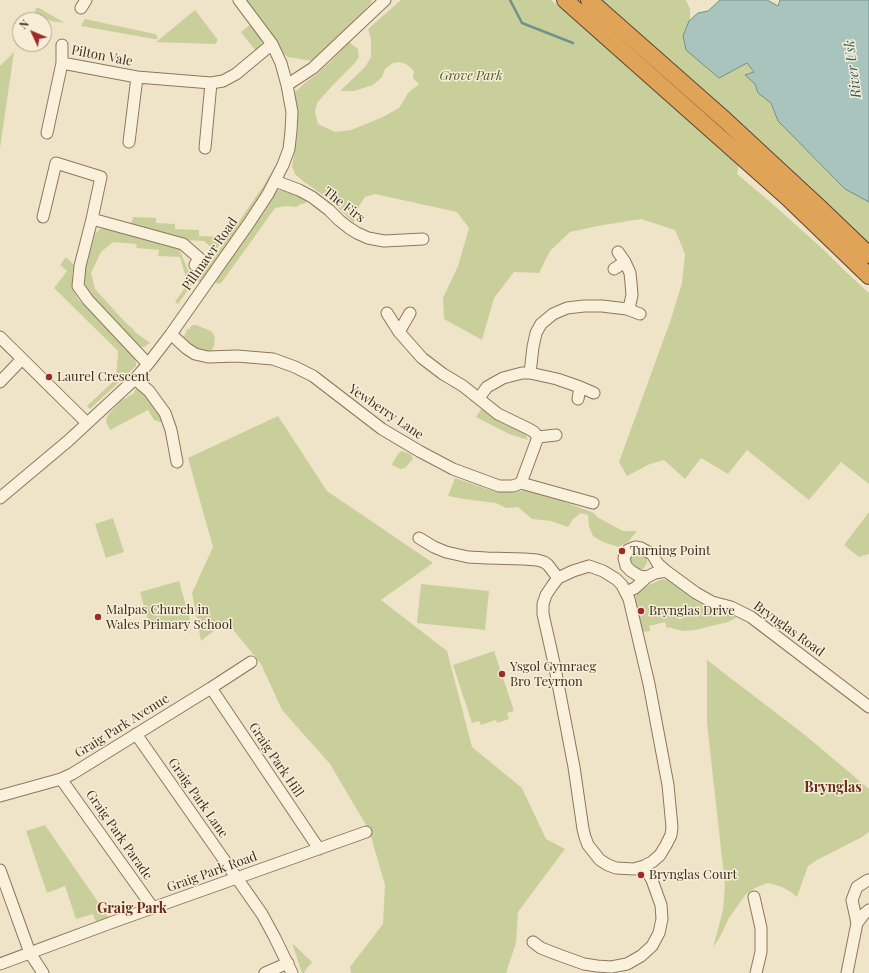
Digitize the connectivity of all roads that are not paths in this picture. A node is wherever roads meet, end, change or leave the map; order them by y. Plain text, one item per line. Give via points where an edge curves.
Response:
1 (239, 0) edge
2 (385, 0) edge
3 (565, 0) edge
4 (588, 0) edge
5 (272, 44) junction
6 (62, 45) dead end
7 (62, 63) junction
8 (137, 77) junction
9 (211, 83) junction
10 (287, 85) junction
11 (47, 133) dead end
12 (129, 142) dead end
13 (206, 148) dead end
14 (275, 181) junction
15 (43, 217) dead end
16 (92, 220) junction
17 (423, 239) dead end
18 (618, 252) dead end
19 (869, 256) edge
20 (625, 262) junction
21 (195, 265) dead end
22 (614, 269) dead end
23 (869, 276) edge
24 (627, 309) junction
25 (387, 313) dead end
26 (410, 313) dead end
27 (640, 314) dead end
28 (399, 332) junction
29 (171, 334) junction
30 (0, 338) edge
31 (22, 359) junction
32 (148, 364) junction
33 (530, 373) junction
34 (135, 379) junction
35 (0, 382) edge
36 (580, 387) junction
37 (594, 393) dead end
38 (479, 398) junction
39 (578, 399) dead end
40 (87, 423) junction
41 (556, 435) dead end
42 (538, 437) junction
43 (177, 462) dead end
44 (522, 483) junction
45 (0, 498) edge
46 (593, 503) dead end
47 (419, 538) dead end
48 (666, 571) junction
49 (647, 577) junction
50 (558, 578) junction
51 (626, 592) junction
52 (251, 662) dead end
53 (211, 688) junction
54 (869, 707) edge
55 (136, 734) junction
56 (61, 779) junction
57 (0, 796) edge
58 (366, 832) dead end
59 (319, 849) junction
60 (644, 866) junction
61 (0, 870) edge
62 (237, 878) junction
63 (869, 880) edge
64 (754, 897) dead end
65 (153, 908) junction
66 (869, 910) edge
67 (857, 923) junction
68 (533, 942) dead end
69 (30, 953) junction
70 (0, 964) edge
71 (290, 968) edge
72 (43, 973) edge
73 (265, 973) edge
74 (756, 973) edge
75 (847, 973) edge

1 - 5 street
2 - 10 street via 313,68
3 - 23 highway via 787,197
4 - 19 highway via 725,120
5 - 9 street, Pilton Vale via 236,74 223,81
5 - 10 street
6 - 7 street, Pilton Vale
7 - 8 street, Pilton Vale
7 - 11 street, Pilton Vale
8 - 9 street, Pilton Vale
8 - 12 street, Pilton Vale
9 - 13 street
10 - 14 street, Pillmawr Road via 292,112 289,149
14 - 17 street, The Firs via 312,197 349,228 368,238 384,241
14 - 29 street, Pillmawr Road via 249,223
15 - 16 street via 56,163 101,177
16 - 21 street via 183,244 199,258
16 - 32 street via 80,266 78,286
18 - 20 street
20 - 22 street
20 - 24 street via 630,273 632,295
24 - 27 street
24 - 33 street via 584,306 567,308 553,314 541,324 536,333
25 - 28 street
26 - 28 street
28 - 38 street via 422,358
29 - 32 street, Pillmawr Road
29 - 44 street, Yewberry Lane via 195,354 208,357 273,359 295,367 313,376 382,429 453,470 499,486
30 - 31 street
31 - 35 street
31 - 40 street
32 - 34 street, Pillmawr Road
33 - 36 street
33 - 38 street via 503,378 487,387
34 - 40 street, Pillmawr Road
34 - 43 street via 149,391 165,413
36 - 37 street
36 - 39 street
38 - 42 street via 498,414 529,429
40 - 45 street, Pillmawr Road
41 - 42 street
42 - 44 street
44 - 46 street, Yewberry Lane
47 - 50 street via 446,552 468,557 544,562
48 - 49 street
48 - 49 street, Brynglas Road via 652,554 636,547 628,550 624,558 626,566 639,576
48 - 54 street, Brynglas Road via 712,602 731,607 751,617
49 - 51 street
50 - 51 street via 573,570 589,566 616,579
50 - 60 street via 546,595 543,614 574,767 585,837 594,854 608,865 634,869
51 - 60 street via 650,684 668,785 672,827 660,855
52 - 53 street, Graig Park Avenue
53 - 55 street, Graig Park Avenue
53 - 59 street, Graig Park Hill
55 - 56 street, Graig Park Avenue
55 - 62 street, Graig Park Lane
56 - 57 street, Graig Park Avenue
56 - 65 street, Graig Park Parade
58 - 59 street, Graig Park Road
59 - 62 street, Graig Park Road
60 - 68 street via 661,905 662,919 656,940 640,956 626,964 597,966 559,955
61 - 69 street
62 - 65 street, Graig Park Road
62 - 71 street, Graig Park Lane via 262,914
63 - 67 street via 857,887 852,900
64 - 74 street via 761,928 761,952
65 - 69 street, Graig Park Road
66 - 67 street
67 - 75 street
69 - 70 street, Graig Park Road
69 - 72 street
71 - 73 street

